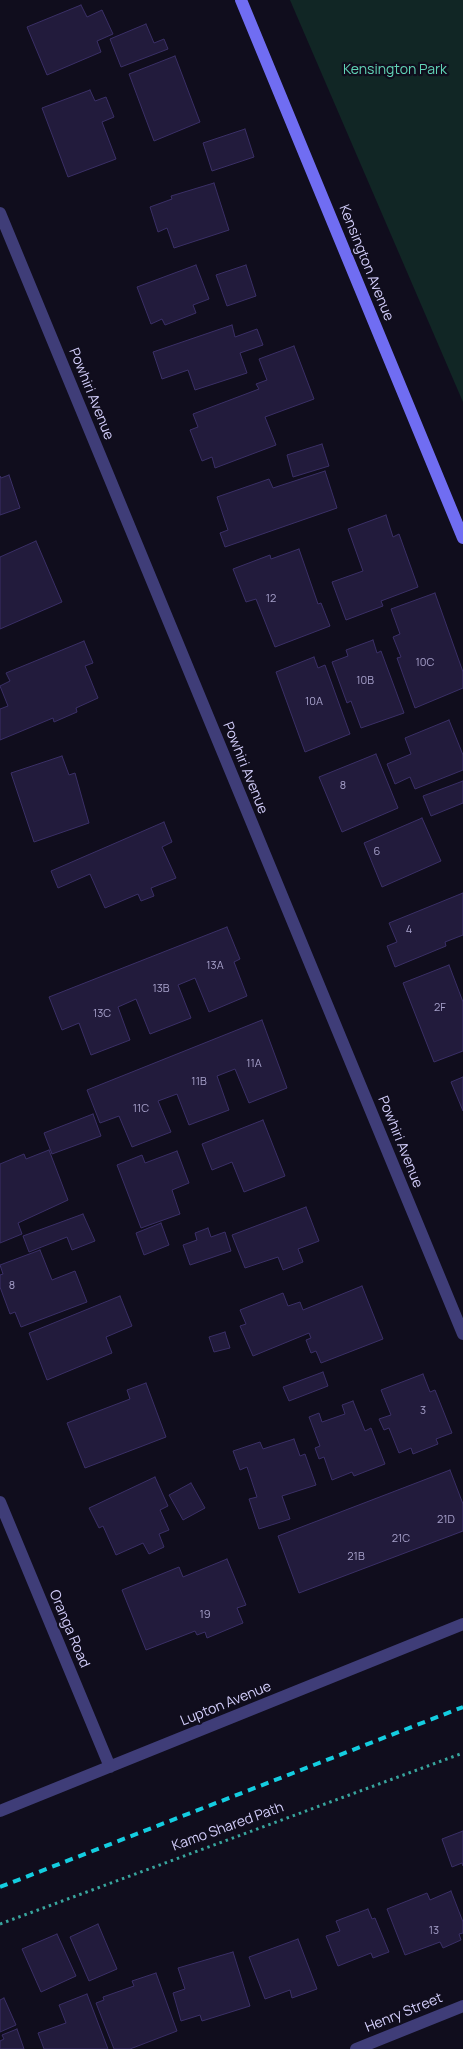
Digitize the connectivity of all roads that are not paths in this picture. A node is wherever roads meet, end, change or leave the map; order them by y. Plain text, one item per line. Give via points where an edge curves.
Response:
1 (241, 0) edge
2 (0, 213) edge
3 (463, 538) edge
4 (463, 1334) edge
5 (0, 1502) edge
6 (463, 1624) edge
7 (110, 1767) junction
8 (0, 1811) edge
9 (463, 2006) edge
10 (356, 2049) edge

1 - 3 main road, Kensington Avenue
2 - 4 street, Powhiri Avenue
5 - 7 street, Oranga Road
6 - 7 street, Lupton Avenue
7 - 8 street, Lupton Avenue
9 - 10 street, Henry Street

